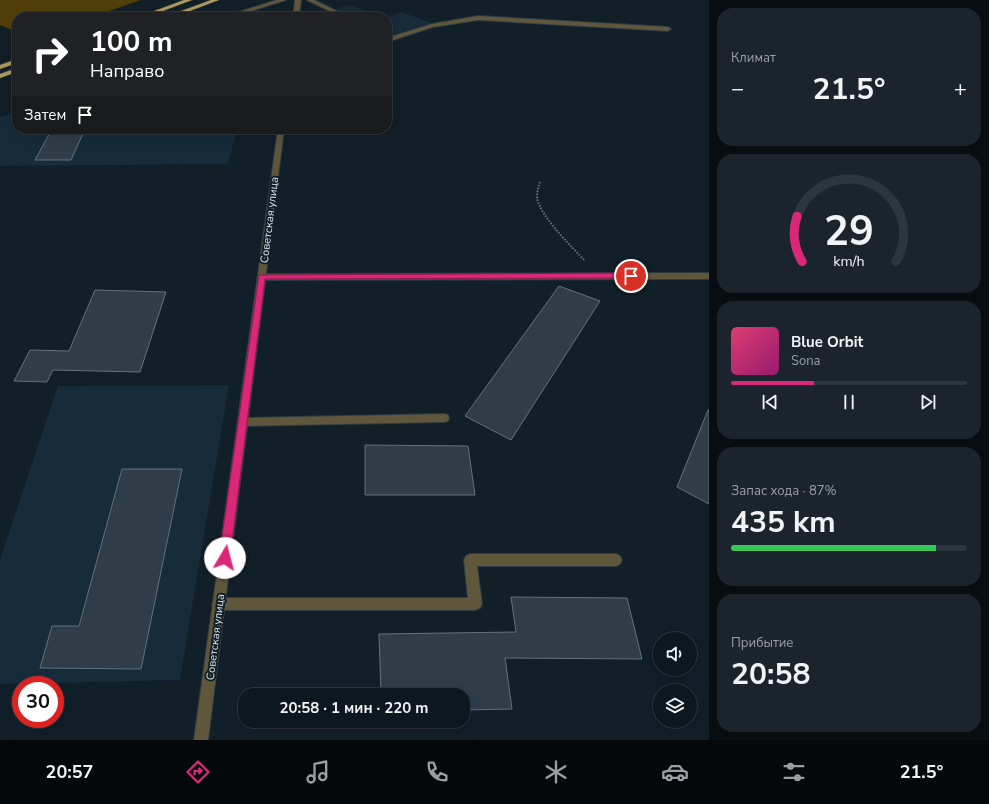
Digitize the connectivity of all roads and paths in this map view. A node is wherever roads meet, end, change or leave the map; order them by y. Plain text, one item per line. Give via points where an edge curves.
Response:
1 (189, 0) edge
2 (216, 0) edge
3 (283, 0) edge
4 (298, 0) edge
5 (310, 0) edge
6 (155, 12) edge
7 (182, 12) edge
8 (243, 12) edge
9 (297, 12) edge
10 (335, 12) edge
11 (668, 29) dead end
12 (392, 38) edge
13 (12, 63) edge
14 (0, 67) edge
15 (12, 72) edge
16 (0, 76) edge
17 (280, 134) edge
18 (540, 182) dead end
19 (262, 276) junction
20 (599, 276) junction
21 (709, 276) edge
22 (444, 418) dead end
23 (243, 422) junction
24 (616, 560) dead end
25 (219, 604) junction
26 (201, 740) edge

1 - 6 highway
2 - 7 highway
3 - 8 street
4 - 9 street
5 - 10 street
11 - 12 street via 478,18 432,26
13 - 14 highway
15 - 16 highway
17 - 19 street, Советская улица
18 - 20 path via 536,192 538,202 567,241
19 - 20 street
19 - 23 street, Советская улица
20 - 21 street
22 - 23 street
23 - 25 street, Советская улица
24 - 25 street via 470,560 475,604
25 - 26 street, Советская улица

